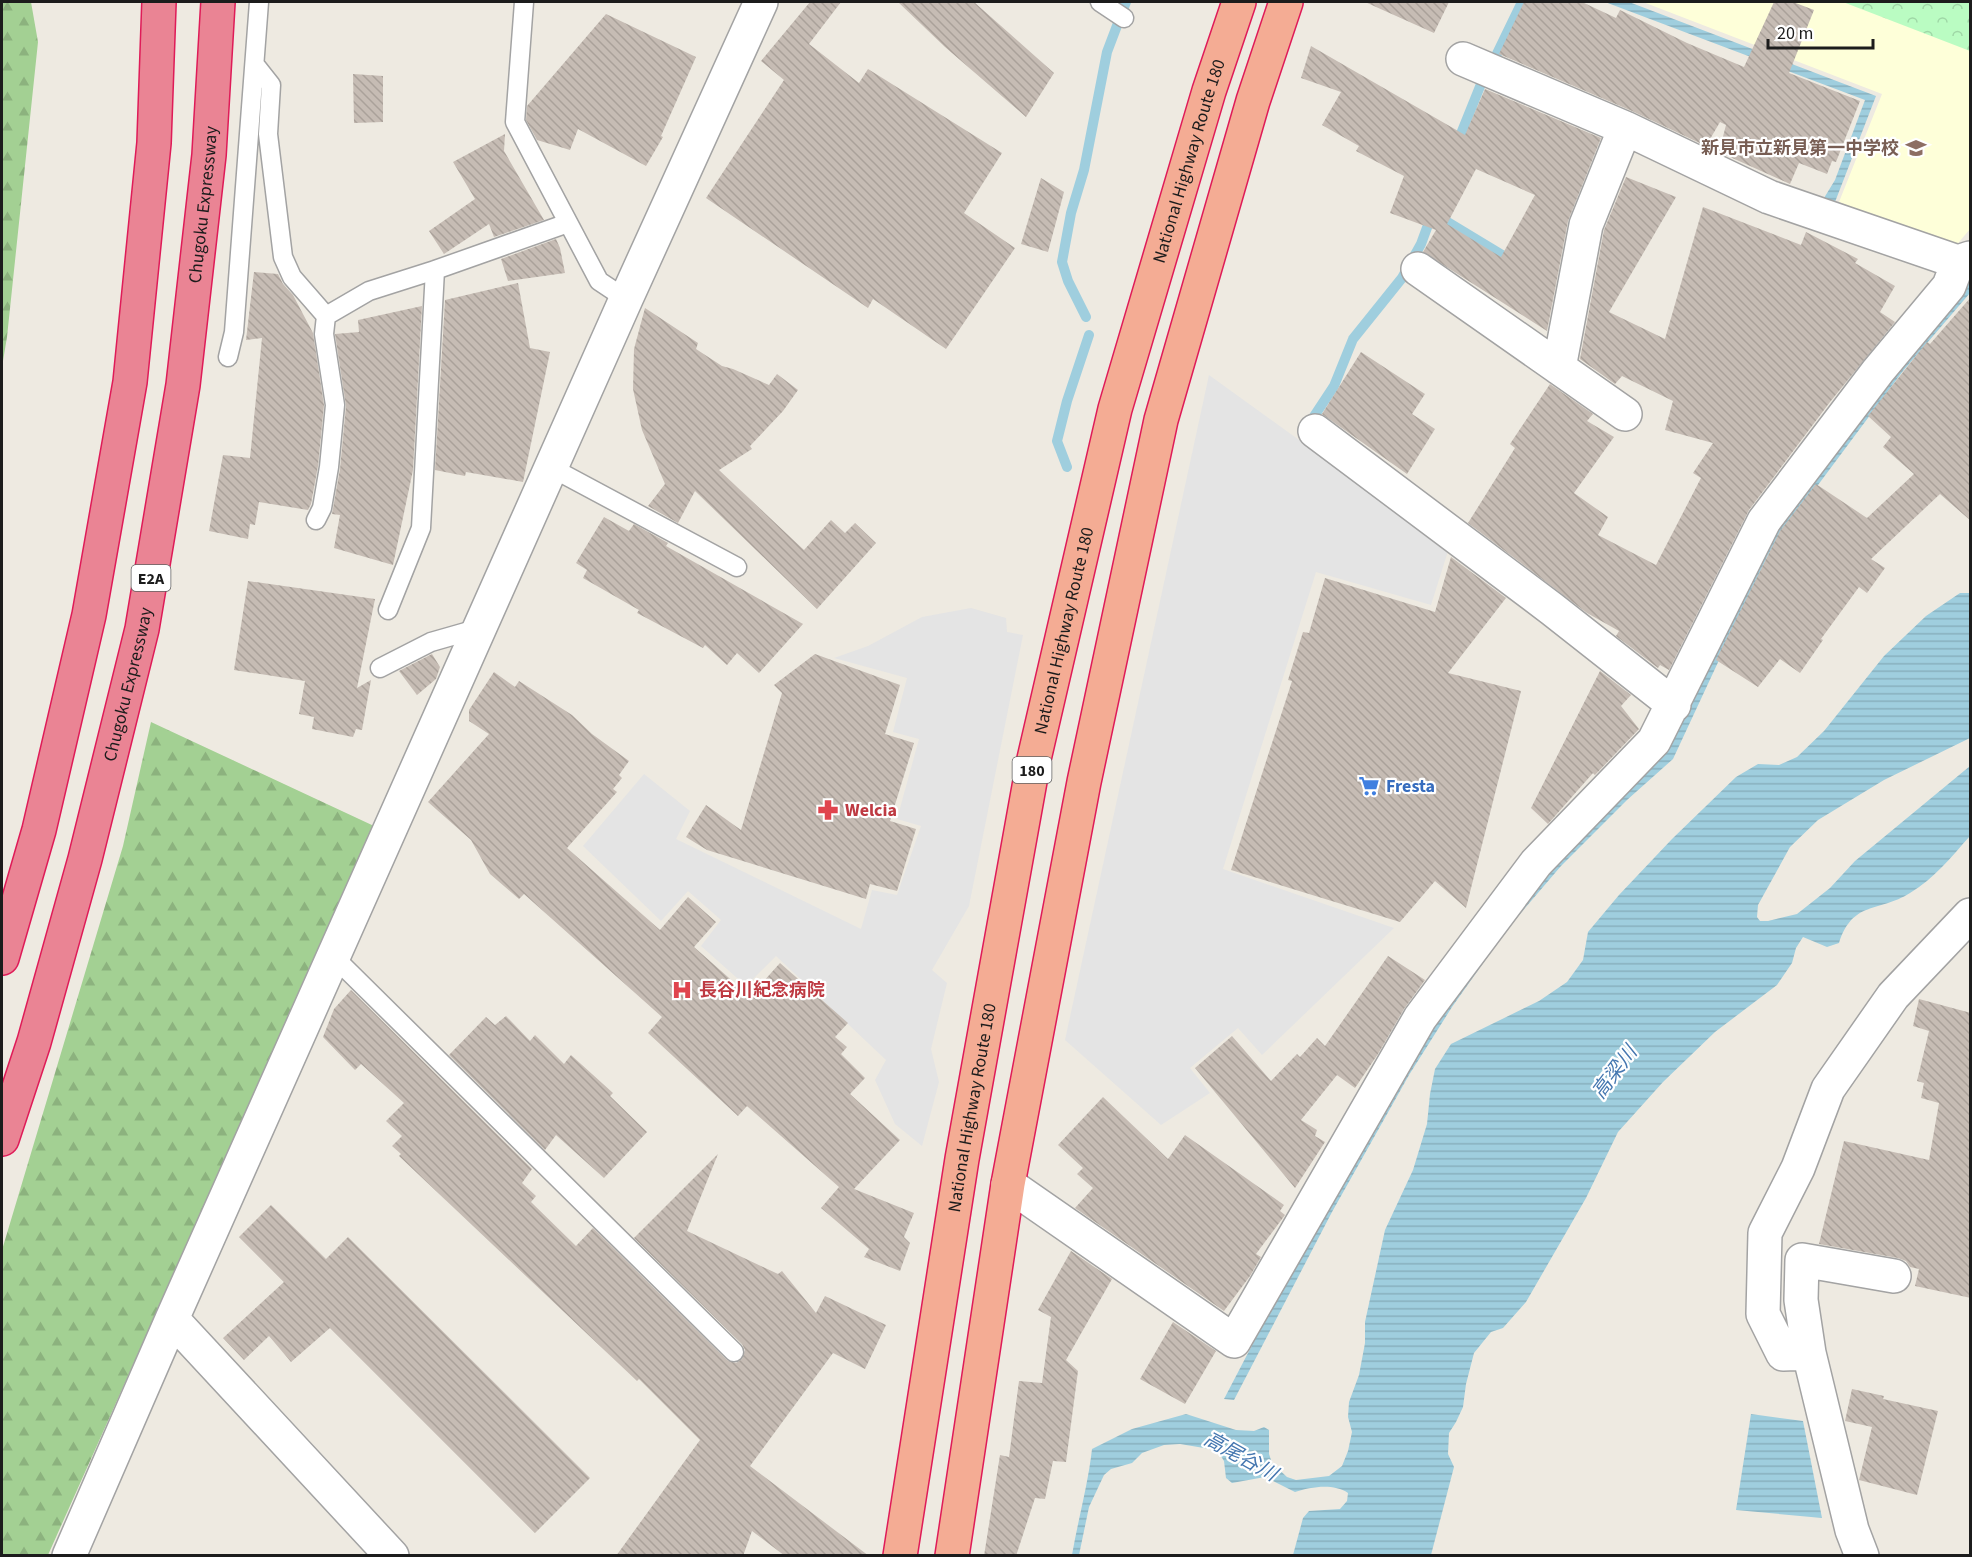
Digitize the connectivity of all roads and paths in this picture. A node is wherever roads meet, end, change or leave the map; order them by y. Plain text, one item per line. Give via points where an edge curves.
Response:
1 (159, 2) edge
2 (218, 2) edge
3 (260, 2) edge
4 (524, 2) edge
5 (761, 2) edge
6 (1100, 2) edge
7 (1239, 2) edge
8 (1286, 2) edge
9 (1124, 18) dead end
10 (1463, 59) dead end
11 (256, 66) junction
12 (1625, 128) junction
13 (568, 223) junction
14 (1964, 260) edge
15 (1418, 269) dead end
16 (435, 270) junction
17 (626, 299) junction
18 (326, 316) junction
19 (228, 357) dead end
20 (1559, 368) junction
21 (1625, 414) dead end
22 (1315, 431) dead end
23 (552, 468) junction
24 (316, 520) dead end
25 (737, 567) dead end
26 (388, 610) dead end
27 (480, 628) junction
28 (380, 668) dead end
29 (1674, 705) junction
30 (1971, 915) edge
31 (334, 957) junction
32 (2, 958) edge
33 (2, 1139) edge
34 (1008, 1184) junction
35 (1894, 1276) dead end
36 (172, 1319) junction
37 (734, 1352) dead end
38 (1809, 1353) junction
39 (69, 1556) edge
40 (392, 1556) edge
41 (900, 1556) edge
42 (951, 1556) edge
43 (1862, 1556) edge

1 - 32 highway via 154,143 130,382 89,615 39,830
2 - 33 highway, Chugoku Expressway / E2A via 208,155 183,385 142,629 86,859
3 - 11 lane
4 - 13 lane via 514,122
5 - 17 street
6 - 9 lane
7 - 41 highway, National Highway Route 180 / 180 via 1115,409 1034,759 962,1159
8 - 34 highway via 1253,100 1161,420 1084,782
10 - 12 street
11 - 18 lane via 271,86 268,134 283,257 292,277
11 - 19 lane via 234,332
12 - 14 street via 1769,197
12 - 20 street via 1586,225
13 - 16 lane
13 - 17 lane via 599,281
14 - 29 street via 1949,286 1878,371 1764,521
15 - 20 street
16 - 18 lane via 369,291
16 - 26 lane via 421,528
17 - 23 street
18 - 24 lane via 324,334 335,405 322,508
20 - 21 street
22 - 29 street
23 - 25 lane
23 - 27 street
27 - 28 lane via 431,642
27 - 31 street
29 - 34 street via 1654,741 1536,863 1420,1018 1234,1341
30 - 38 street via 1893,996 1828,1089 1798,1168 1765,1233 1763,1314 1783,1354
31 - 36 street
31 - 37 lane
34 - 42 highway
35 - 38 street via 1802,1260 1801,1300
36 - 39 street
36 - 40 street
38 - 43 street via 1852,1530

